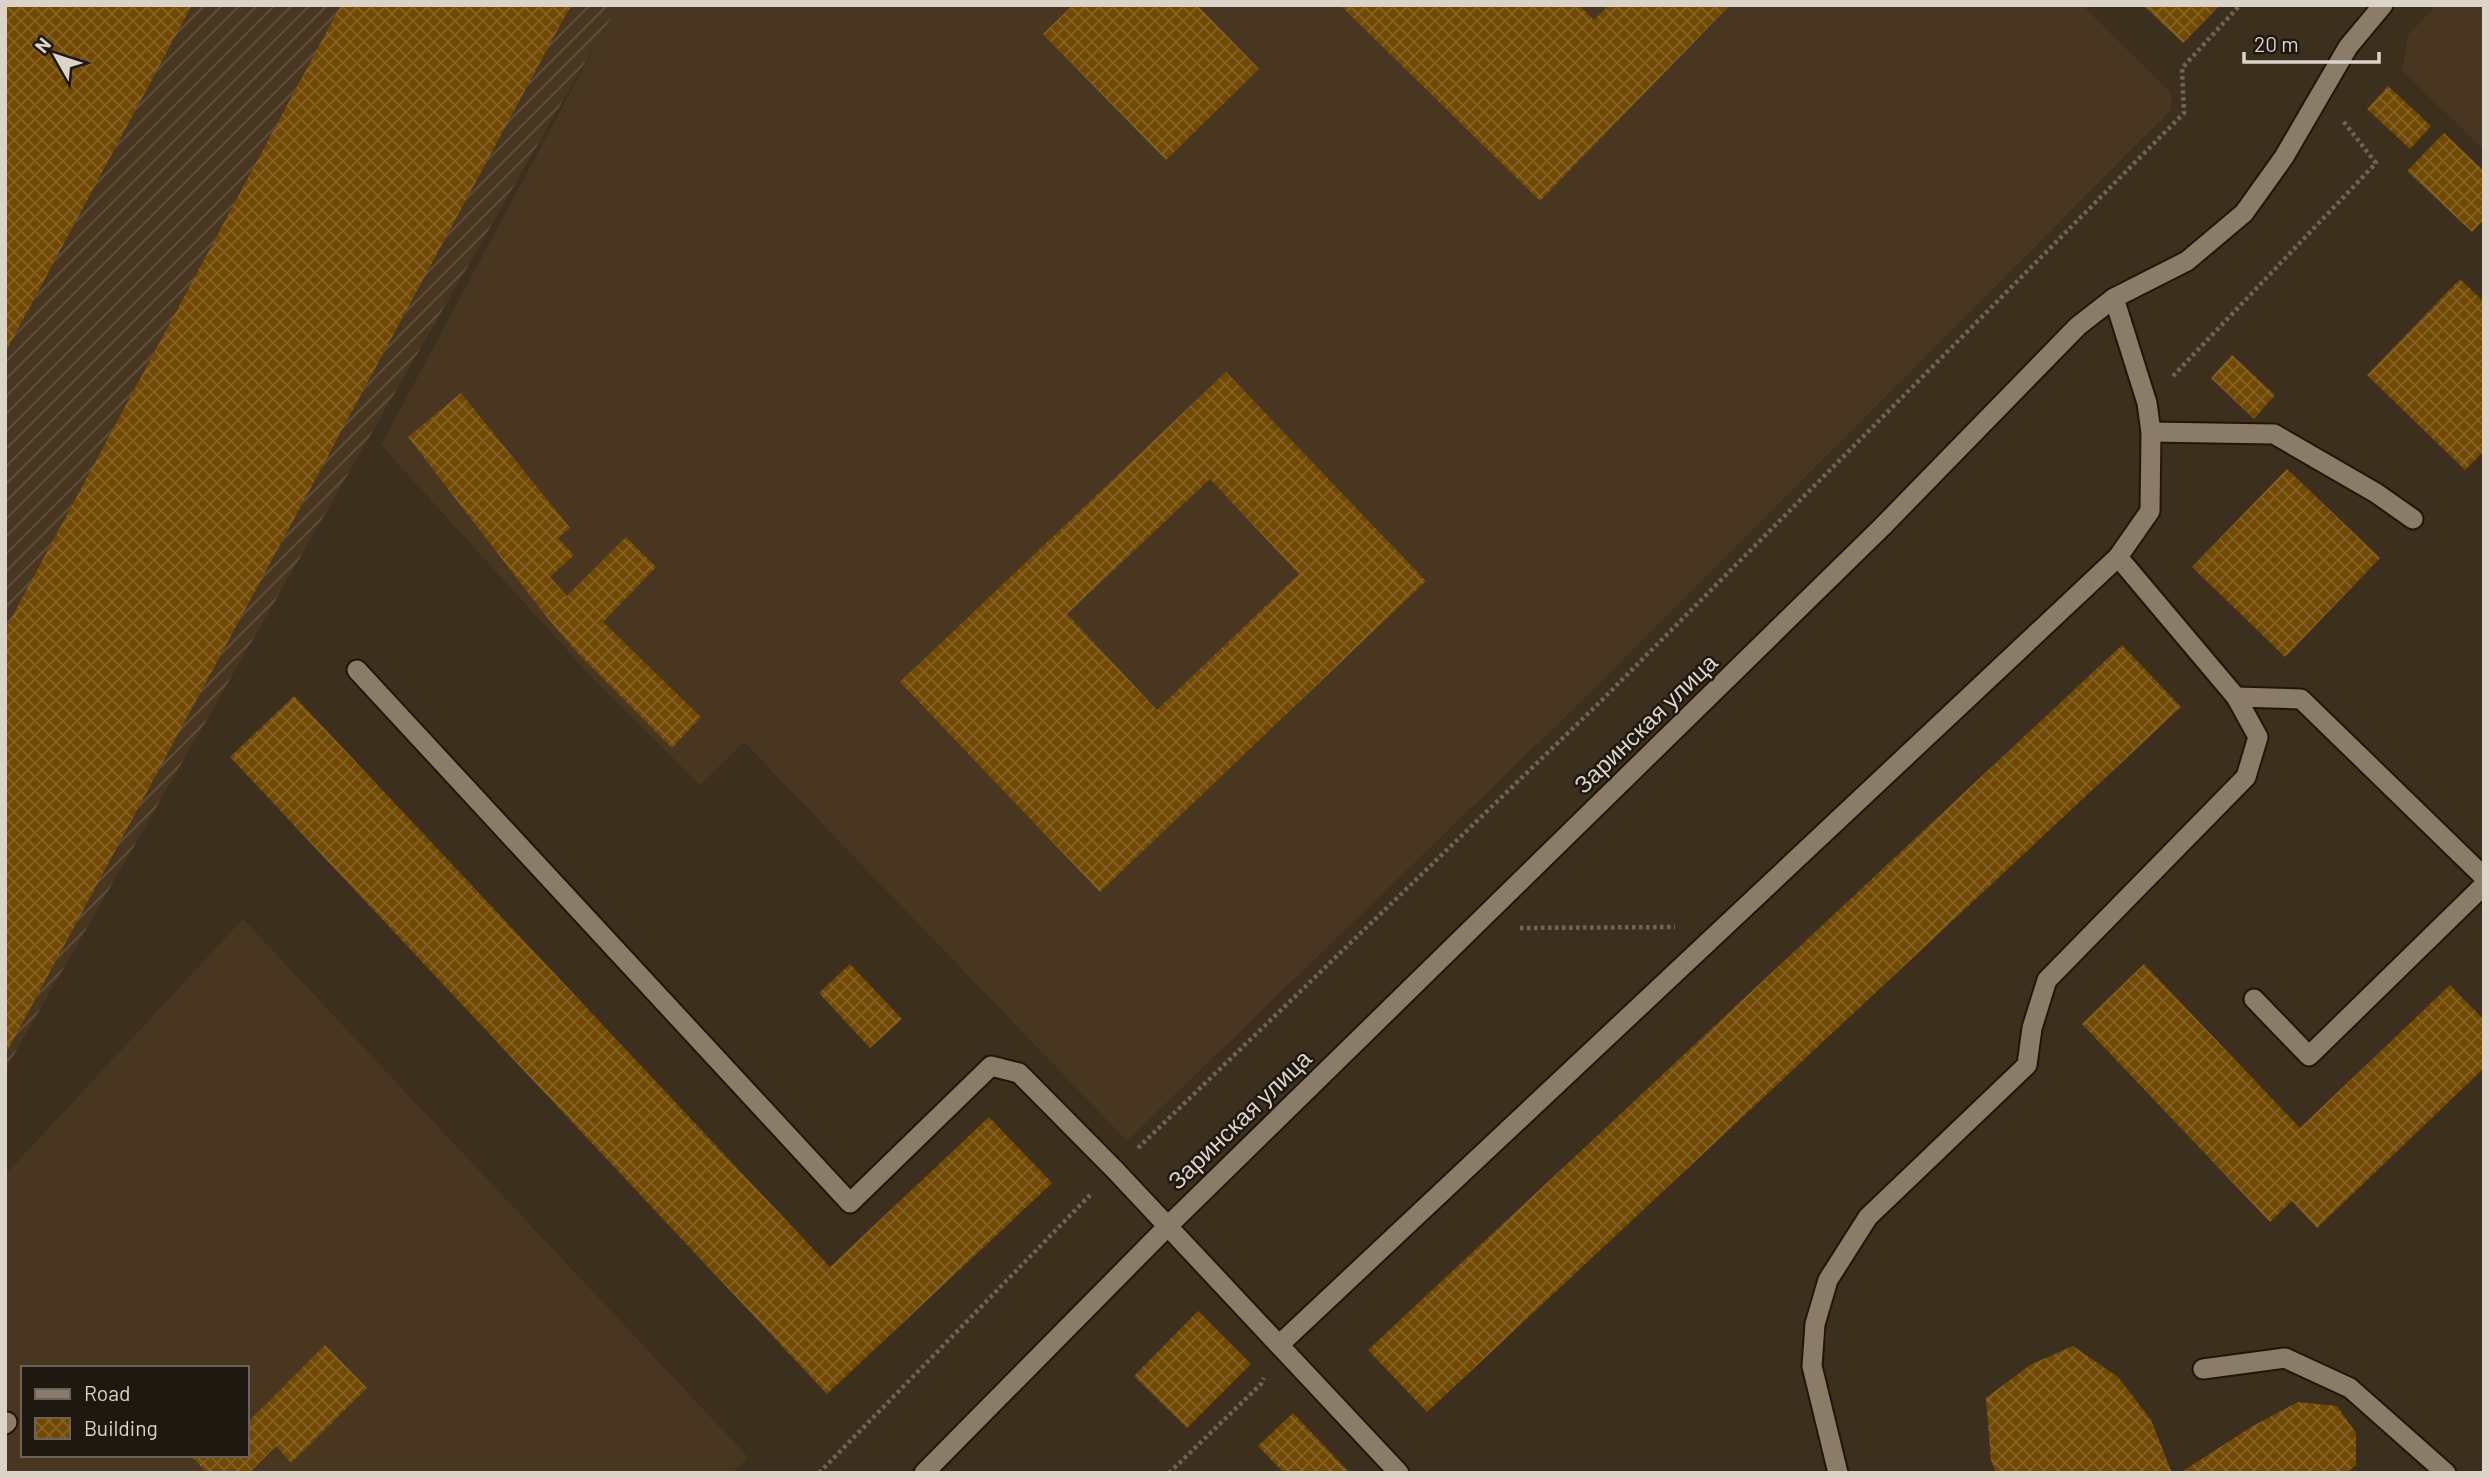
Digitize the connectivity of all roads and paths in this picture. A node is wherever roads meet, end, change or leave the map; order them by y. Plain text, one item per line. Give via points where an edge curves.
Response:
1 (2240, 5) edge
2 (2383, 5) edge
3 (2339, 116) dead end
4 (2115, 298) junction
5 (2147, 403) junction
6 (2151, 432) junction
7 (2413, 519) dead end
8 (2118, 556) junction
9 (357, 670) dead end
10 (2236, 696) junction
11 (2484, 877) edge
12 (2484, 885) edge
13 (1723, 927) junction
14 (1518, 928) dead end
15 (2254, 999) dead end
16 (1115, 1170) junction
17 (1168, 1226) junction
18 (1279, 1345) junction
19 (2203, 1369) dead end
20 (819, 1473) edge
21 (924, 1473) edge
22 (1169, 1473) edge
23 (1399, 1473) edge
24 (1838, 1473) edge
25 (2446, 1473) edge

1 - 16 path via 2182,68 2184,113 1587,715
2 - 4 street, Заринская улица via 2348,47 2284,157 2244,213 2187,261
3 - 5 path via 2376,163
4 - 5 street
4 - 17 street, Заринская улица via 2078,326 1882,527
5 - 6 street
6 - 7 street via 2274,434
6 - 8 street via 2150,510
8 - 10 street
8 - 13 street
9 - 16 street via 850,1203 990,1066 1019,1073
10 - 11 street via 2301,699
10 - 24 street via 2258,737 2246,777 2047,980 2032,1028 2027,1065 1868,1217 1828,1280 1815,1324 1812,1366
12 - 15 street via 2309,1056
13 - 14 path
13 - 18 street
16 - 17 street
16 - 20 path
17 - 18 street
17 - 21 street, Заринская улица
18 - 22 path via 1261,1384
18 - 23 street
19 - 25 street via 2285,1358 2350,1388

